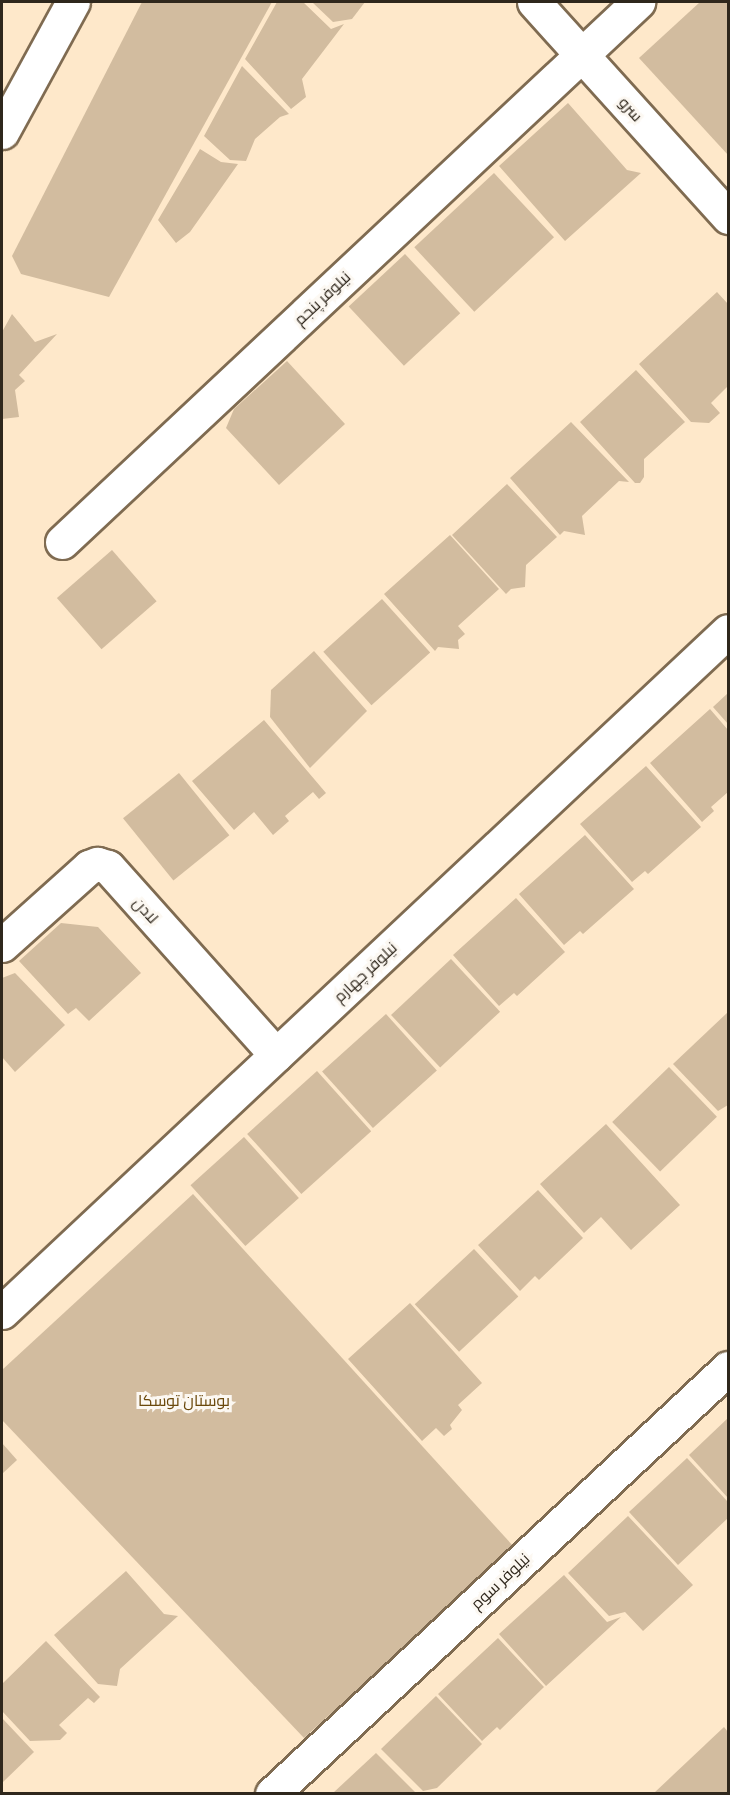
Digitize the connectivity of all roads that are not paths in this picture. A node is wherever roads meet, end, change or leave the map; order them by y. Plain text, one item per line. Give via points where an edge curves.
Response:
1 (73, 2) edge
2 (534, 2) edge
3 (638, 2) edge
4 (582, 54) junction
5 (2, 132) edge
6 (729, 217) edge
7 (62, 542) dead end
8 (729, 631) edge
9 (2, 945) edge
10 (276, 1055) junction
11 (2, 1312) edge
12 (729, 1368) edge
13 (272, 1794) edge

1 - 5 street
2 - 4 street, سرو
3 - 4 street, نیلوفر پنجم
4 - 6 street, سرو
4 - 7 street, نیلوفر پنجم
8 - 10 street, نیلوفر چهارم
9 - 10 street, لادن via 89,867 108,867
10 - 11 street, نیلوفر چهارم
12 - 13 street, نیلوفر سوم

